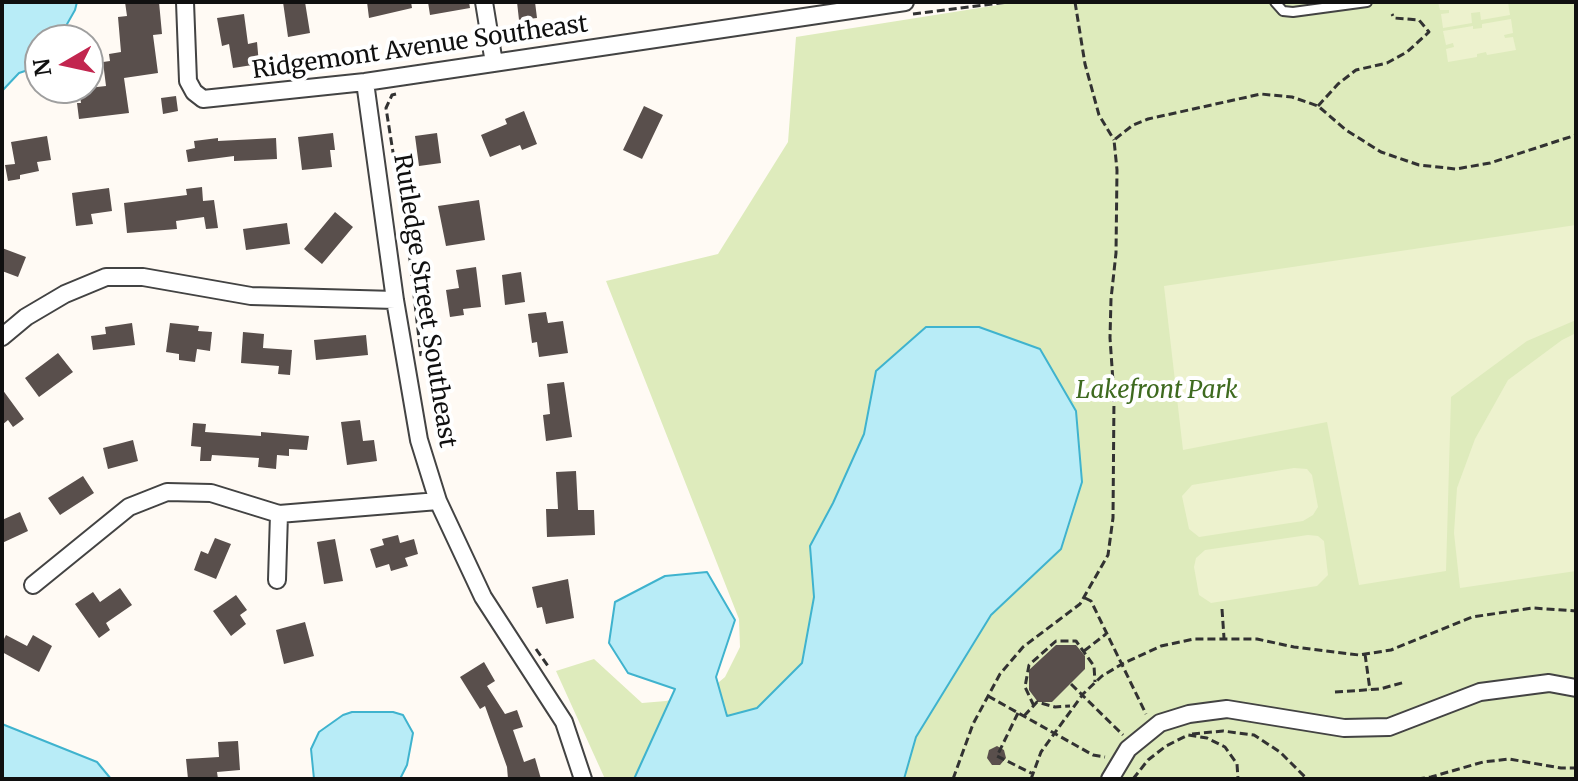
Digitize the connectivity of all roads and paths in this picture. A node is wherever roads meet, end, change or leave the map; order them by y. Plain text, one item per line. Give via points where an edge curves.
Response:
1 (185, 2) edge
2 (484, 2) edge
3 (1008, 2) edge
4 (1075, 2) edge
5 (1275, 2) edge
6 (1367, 2) edge
7 (904, 9) edge
8 (1392, 14) dead end
9 (494, 63) junction
10 (365, 82) junction
11 (400, 92) dead end
12 (1318, 106) junction
13 (1576, 135) edge
14 (1114, 140) junction
15 (395, 300) junction
16 (2, 337) edge
17 (422, 359) dead end
18 (438, 501) junction
19 (279, 514) junction
20 (277, 580) dead end
21 (33, 585) dead end
22 (1085, 597) junction
23 (1222, 609) dead end
24 (1576, 611) edge
25 (1107, 633) junction
26 (1224, 638) junction
27 (533, 645) dead end
28 (1084, 651) junction
29 (1365, 654) junction
30 (1122, 664) junction
31 (549, 669) dead end
32 (1095, 682) junction
33 (1405, 682) dead end
34 (1071, 684) dead end
35 (1576, 688) edge
36 (1370, 690) junction
37 (1335, 692) dead end
38 (1083, 694) junction
39 (988, 696) junction
40 (1034, 706) junction
41 (1071, 706) junction
42 (1018, 713) junction
43 (1024, 716) junction
44 (1146, 721) dead end
45 (1053, 733) junction
46 (1188, 735) junction
47 (1133, 745) junction
48 (1108, 758) dead end
49 (1148, 760) junction
50 (1576, 768) edge
51 (1032, 776) edge
52 (583, 779) edge
53 (953, 779) edge
54 (1110, 779) edge
55 (1133, 779) edge
56 (1238, 779) edge
57 (1307, 779) edge
58 (1417, 779) edge

1 - 10 street, Ridgemont Avenue Southeast via 188,81 203,99
2 - 9 street
3 - 7 path
4 - 14 path via 1099,115
5 - 6 lane via 1293,12
7 - 9 street, Ridgemont Avenue Southeast
8 - 12 path via 1419,20 1429,32 1387,63 1356,70
9 - 10 street, Ridgemont Avenue Southeast
10 - 15 street, Rutledge Street Southeast
11 - 17 path via 392,95 386,108
12 - 13 path via 1381,152 1419,165 1456,169 1490,163
12 - 14 path via 1261,94 1148,119
14 - 22 path via 1113,518 1108,555
15 - 16 street via 251,296 143,277 106,277 65,294
15 - 18 street, Rutledge Street Southeast via 419,440
18 - 19 street
18 - 52 street, Rutledge Street Southeast via 483,597 564,722
19 - 20 street
19 - 21 street via 211,493 167,492 129,507
22 - 25 path
22 - 39 path via 1023,647
23 - 26 path
24 - 29 path via 1533,608 1472,617 1391,650
25 - 28 path
25 - 30 path
26 - 29 path
26 - 30 path via 1161,646
27 - 31 path
28 - 32 path via 1094,666
28 - 40 path via 1076,641 1056,641 1029,665 1025,687
29 - 36 path
30 - 32 path
30 - 44 path
32 - 38 path
33 - 36 path
34 - 38 path
35 - 47 street via 1549,683 1480,692 1389,727 1344,728 1227,709 1160,723
36 - 37 path
38 - 41 path
38 - 47 path
39 - 42 path
39 - 53 path
40 - 41 path
40 - 43 path
41 - 45 path
42 - 43 path
42 - 51 path via 997,756
43 - 45 path
45 - 48 path
45 - 51 path
46 - 49 path
46 - 56 path via 1225,747 1237,764
46 - 57 path via 1254,735
47 - 49 path
47 - 54 street
49 - 55 path
50 - 58 path via 1509,759

